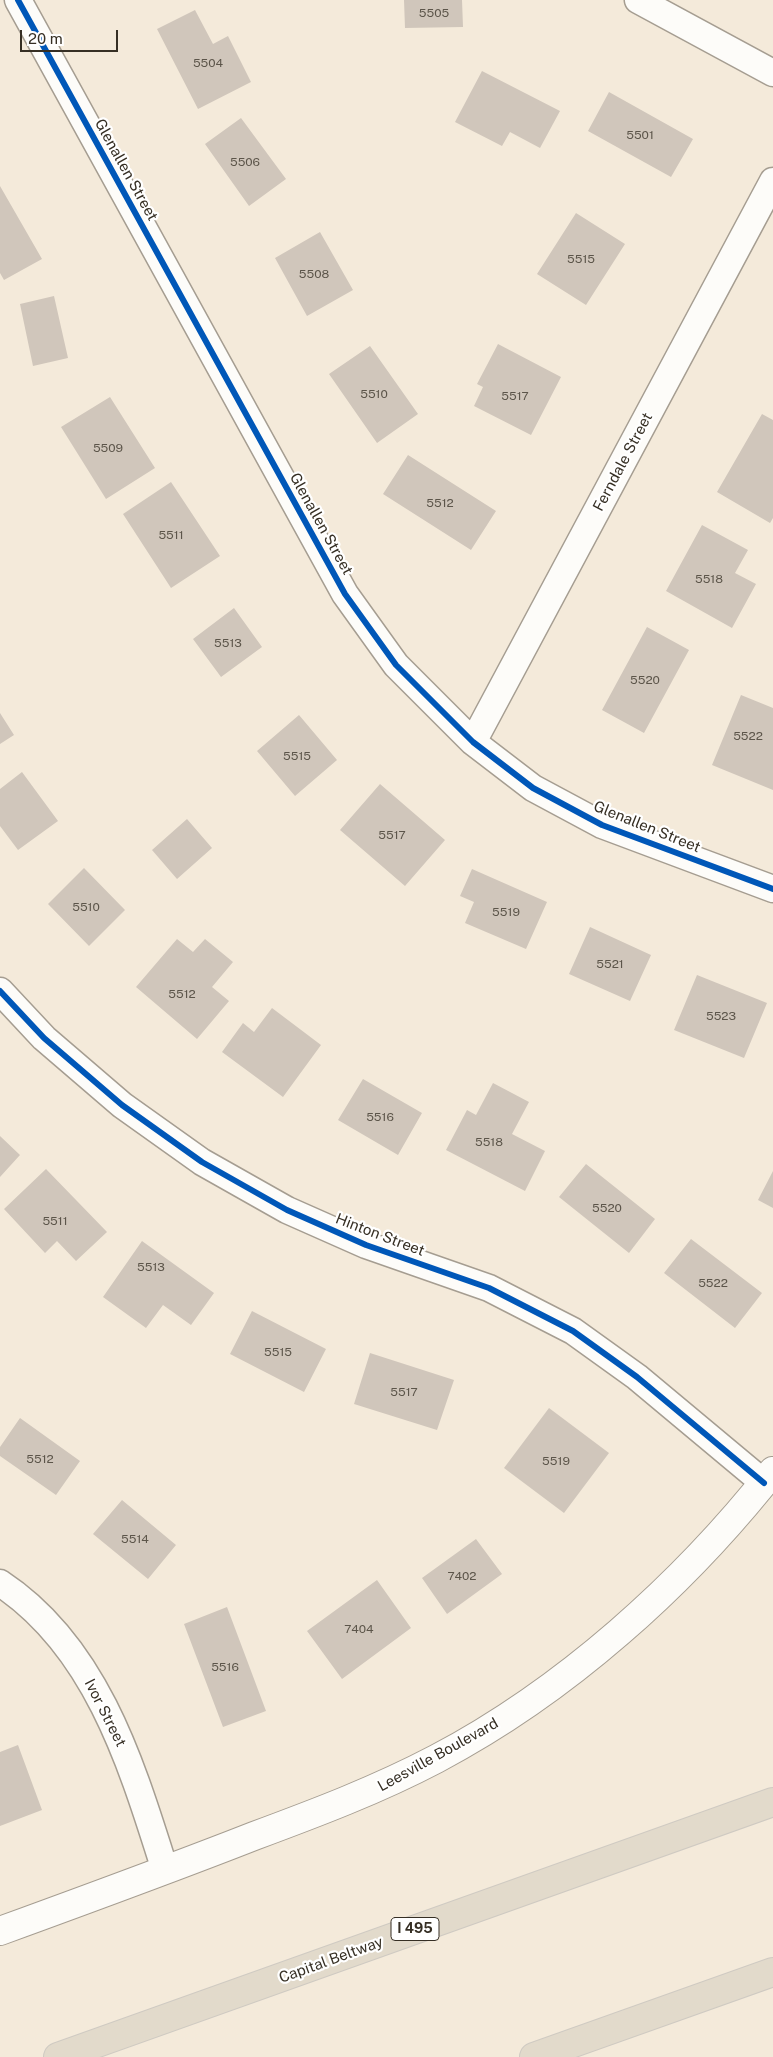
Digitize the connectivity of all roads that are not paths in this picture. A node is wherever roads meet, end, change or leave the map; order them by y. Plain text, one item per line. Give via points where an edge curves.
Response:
1 (18, 0) edge
2 (638, 0) edge
3 (773, 73) edge
4 (773, 181) edge
5 (473, 742) junction
6 (773, 889) edge
7 (0, 991) edge
8 (768, 1477) edge
9 (0, 1583) edge
10 (773, 1802) edge
11 (165, 1870) junction
12 (0, 1932) edge
13 (773, 1972) edge
14 (58, 2057) edge
15 (534, 2057) edge

1 - 5 street, Glenallen Street via 345,594 396,665
2 - 3 street
4 - 5 street, Ferndale Street
5 - 6 street, Glenallen Street via 533,788 602,825
7 - 8 street, Hinton Street via 44,1038 122,1105 202,1162 287,1210 366,1245 489,1288 574,1331
8 - 11 street, Leesville Boulevard via 699,1557 644,1610 578,1666 502,1720 371,1792
9 - 11 street, Ivor Street via 58,1635 88,1677 134,1772
10 - 14 highway, Capital Beltway / I 495
11 - 12 street, Leesville Boulevard
13 - 15 highway

